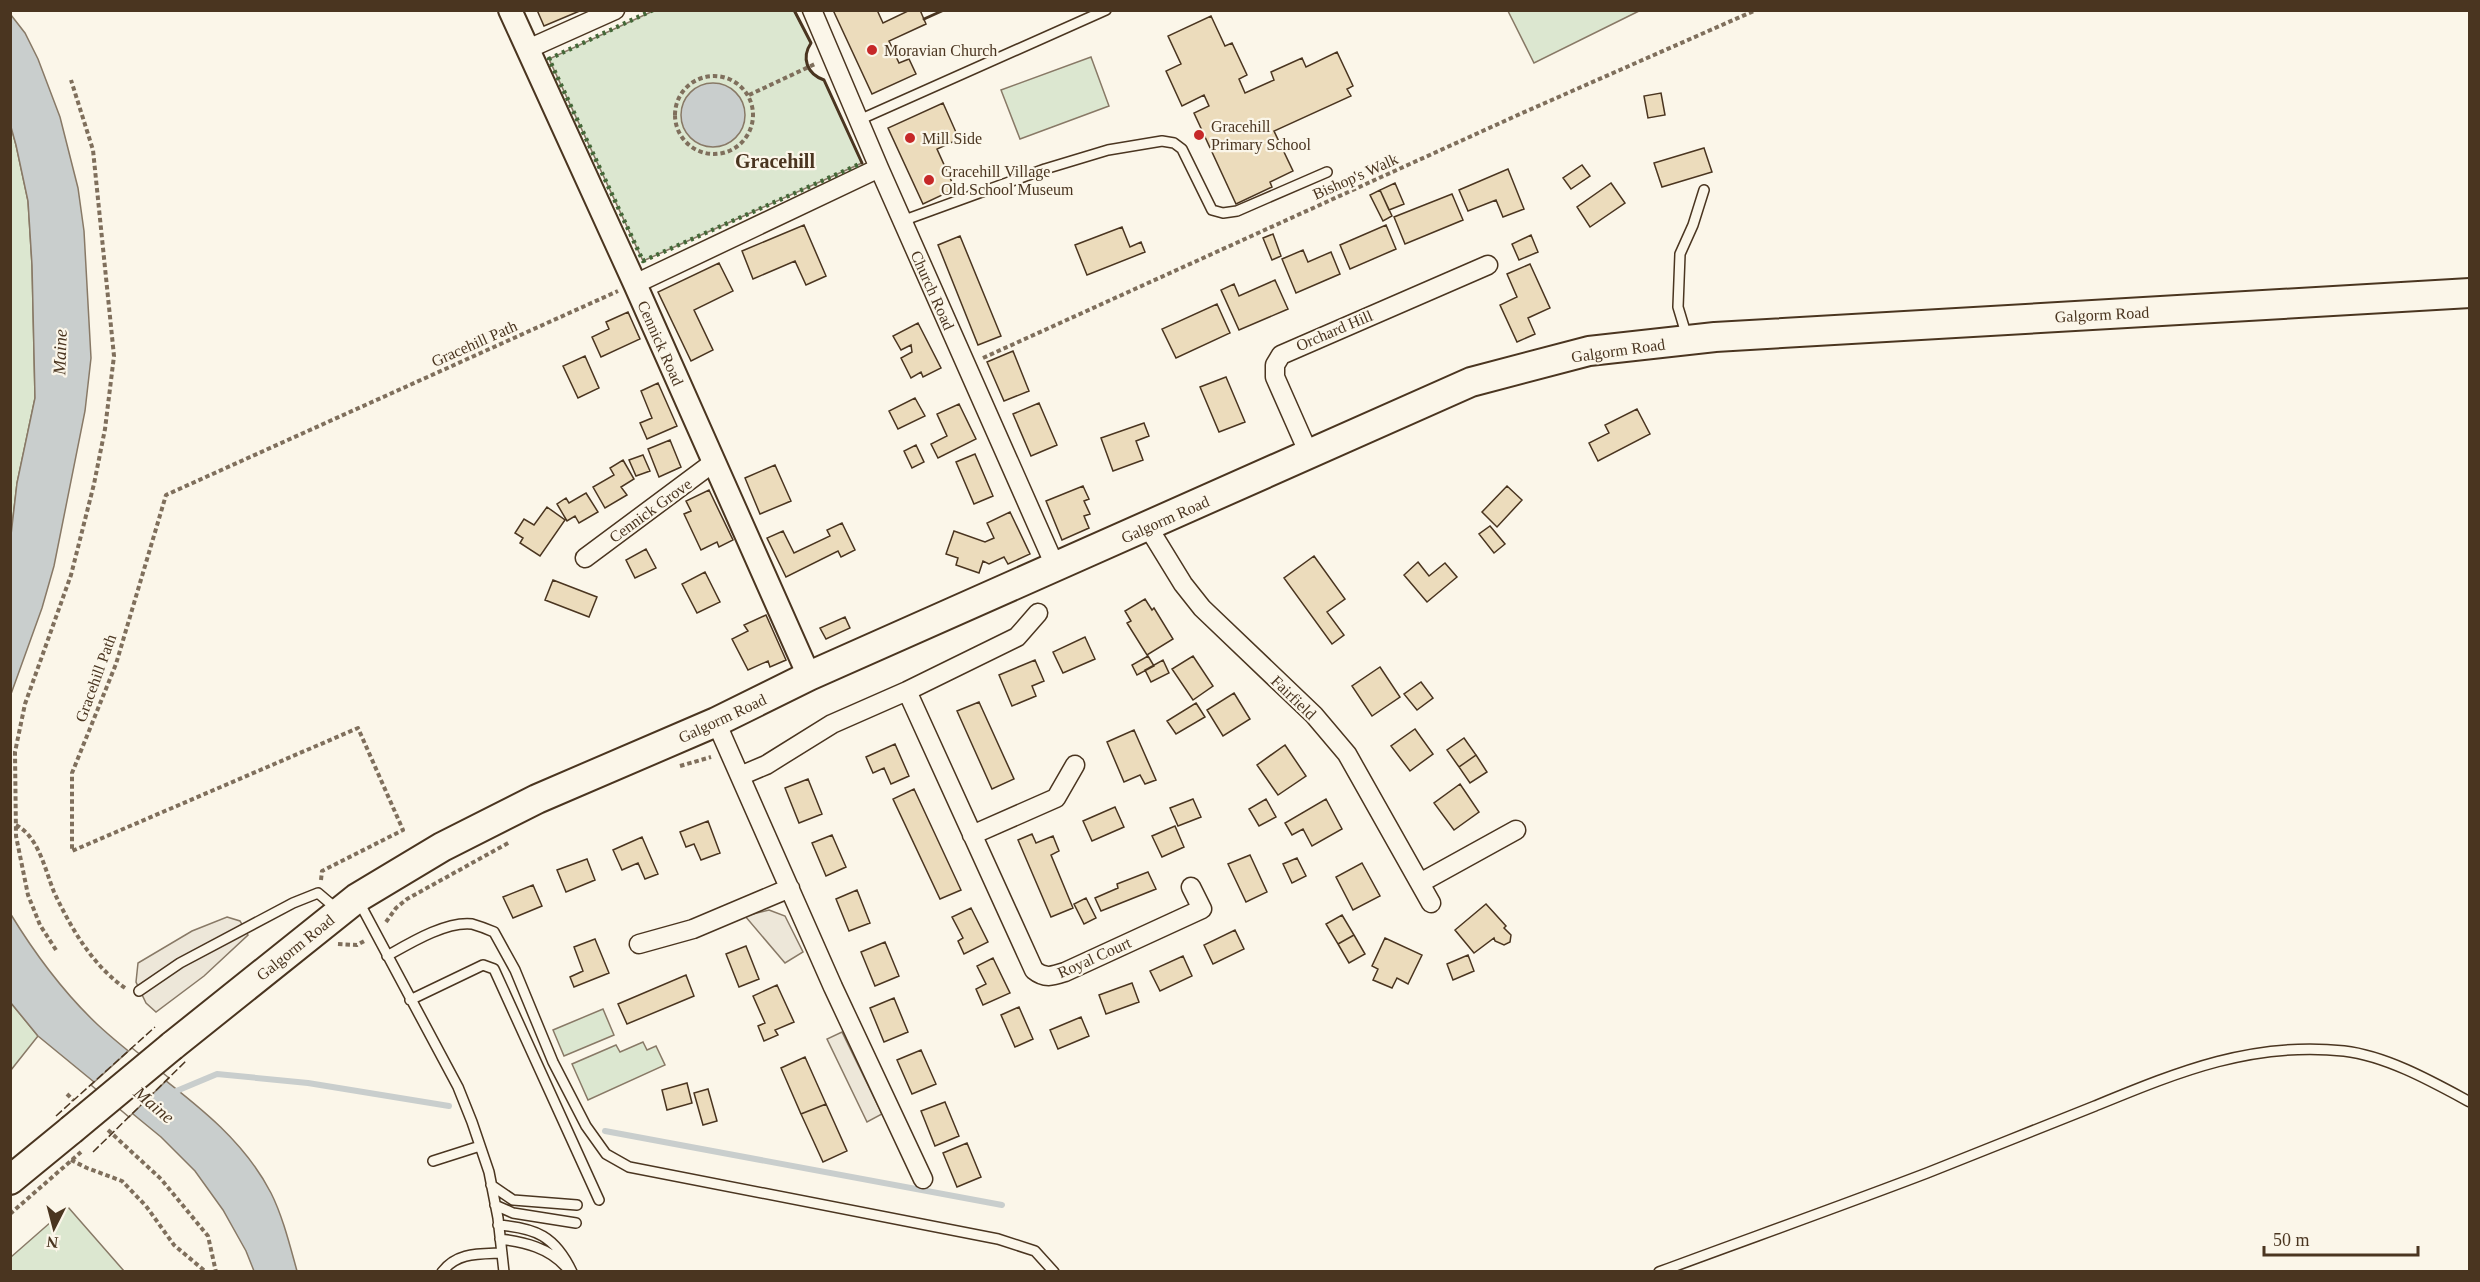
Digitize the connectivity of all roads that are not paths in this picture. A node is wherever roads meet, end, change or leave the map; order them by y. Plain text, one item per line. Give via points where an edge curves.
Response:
1 (510, 10) edge
2 (615, 10) edge
3 (812, 10) edge
4 (1106, 10) edge
5 (528, 49) junction
6 (859, 120) junction
7 (879, 168) junction
8 (1327, 172) dead end
9 (1704, 190) dead end
10 (903, 221) junction
11 (1488, 265) dead end
12 (635, 284) junction
13 (2469, 293) edge
14 (1687, 340) junction
15 (1309, 454) junction
16 (714, 462) junction
17 (1148, 526) junction
18 (585, 558) dead end
19 (1056, 568) junction
20 (1038, 613) dead end
21 (809, 676) junction
22 (907, 691) junction
23 (716, 722) junction
24 (1075, 765) dead end
25 (740, 776) junction
26 (1516, 830) dead end
27 (972, 835) junction
28 (1420, 883) junction
29 (1191, 887) dead end
30 (790, 888) junction
31 (1431, 903) dead end
32 (349, 905) junction
33 (639, 944) dead end
34 (387, 956) junction
35 (139, 991) road end
36 (410, 1000) junction
37 (2469, 1102) edge
38 (480, 1146) junction
39 (433, 1161) dead end
40 (923, 1179) dead end
41 (10, 1180) edge
42 (491, 1185) junction
43 (599, 1200) dead end
44 (577, 1205) dead end
45 (495, 1206) junction
46 (576, 1223) dead end
47 (498, 1225) junction
48 (500, 1239) junction
49 (502, 1253) junction
50 (442, 1272) edge
51 (504, 1272) edge
52 (571, 1272) edge
53 (1054, 1272) edge
54 (1659, 1272) edge

1 - 5 street, Cennick Road
2 - 5 street
3 - 6 street, Church Road
4 - 6 lane
5 - 12 street, Cennick Road
6 - 7 street, Church Road
7 - 10 street, Church Road
7 - 12 street
8 - 10 lane via 1237,212 1223,213 1212,210 1179,146 1174,142 1151,142 1045,169
9 - 14 lane via 1680,254 1678,307
10 - 19 street, Church Road
11 - 15 street, Orchard Hill via 1281,355 1275,365 1277,383
12 - 16 street, Cennick Road
13 - 14 main road, Galgorm Road
14 - 15 main road, Galgorm Road via 1589,351 1471,382
15 - 17 main road, Galgorm Road
16 - 18 street, Cennick Grove
16 - 21 street, Cennick Road
17 - 19 main road, Galgorm Road
17 - 28 street, Fairfield via 1202,608 1314,715 1347,754
19 - 21 main road, Galgorm Road
20 - 22 street via 1017,637
21 - 23 main road, Galgorm Road
22 - 25 street via 832,724 766,765
22 - 27 street, Royal Court
23 - 25 street
23 - 32 main road, Galgorm Road via 516,810 442,847
24 - 27 street via 1056,798
25 - 30 street
26 - 28 street
27 - 29 street, Royal Court via 1034,970 1042,976 1065,972 1202,909
28 - 31 street, Fairfield
30 - 33 street via 693,929
30 - 40 street
32 - 34 lane via 376,935
32 - 35 lane via 318,894 294,903 180,963
32 - 41 main road, Galgorm Road, bridge
34 - 36 lane
34 - 53 lane via 455,925 472,924 494,932 586,1126 606,1154 629,1167 998,1239 1035,1251
36 - 38 lane via 458,1087
36 - 43 lane via 483,965 494,969
37 - 54 lane via 2428,1079 2346,1051 2240,1055 2181,1071 1926,1173
38 - 39 lane
38 - 42 lane
42 - 44 lane via 513,1200
42 - 45 lane
45 - 46 lane via 513,1213
45 - 47 lane
47 - 48 lane
47 - 52 lane via 540,1233 563,1253
48 - 49 lane
48 - 52 lane via 541,1248
49 - 50 lane via 464,1256 450,1261
49 - 51 lane

